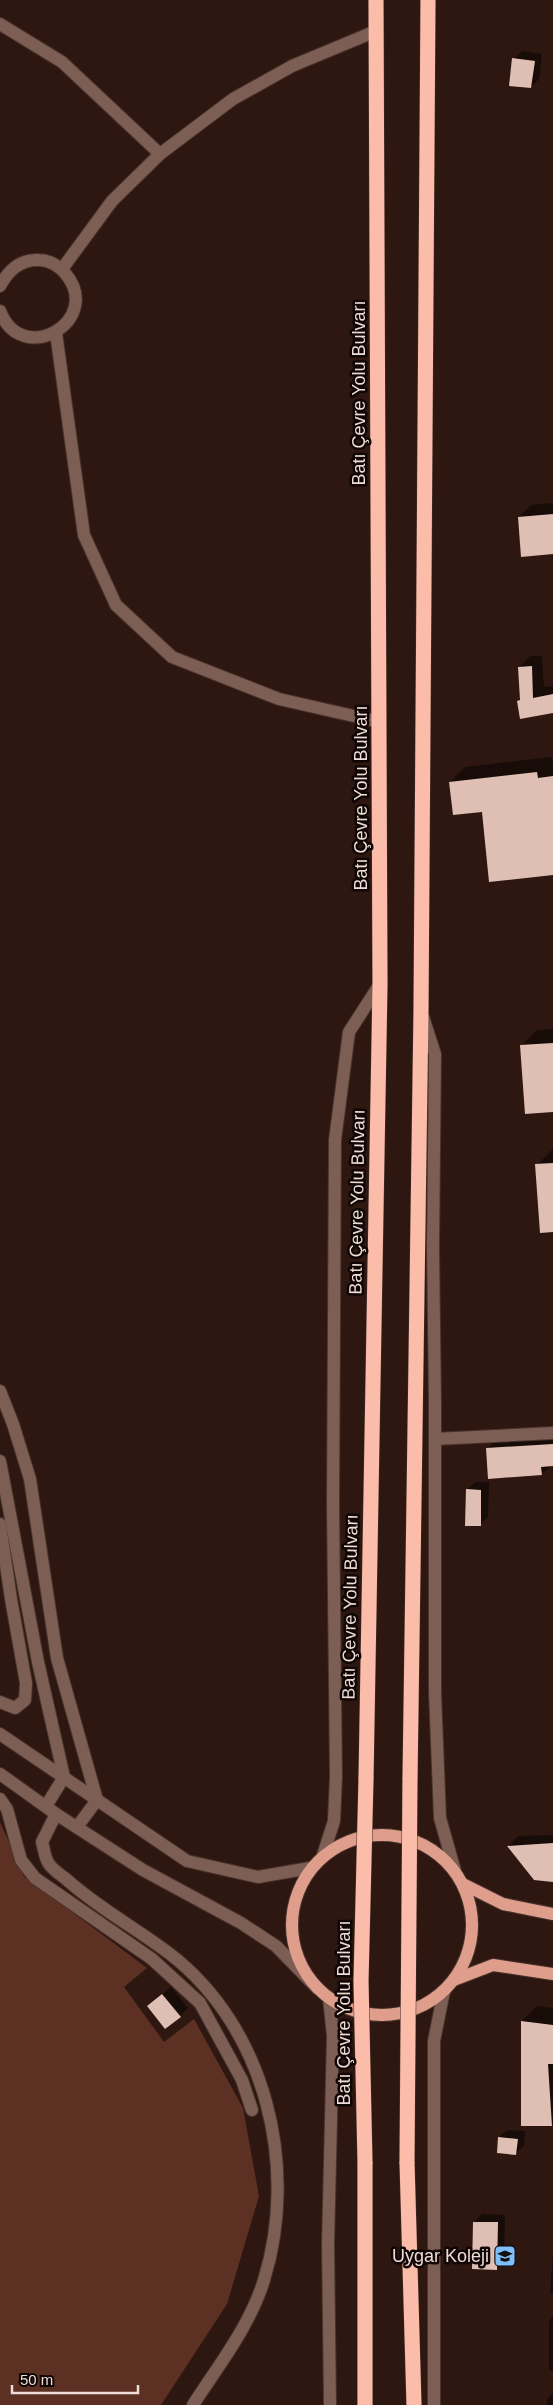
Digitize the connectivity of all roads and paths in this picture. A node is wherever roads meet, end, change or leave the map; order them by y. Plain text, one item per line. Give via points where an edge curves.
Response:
1 (376, 0) edge
2 (428, 0) edge
3 (0, 24) edge
4 (376, 30) junction
5 (160, 154) junction
6 (62, 269) junction
7 (0, 286) edge
8 (0, 312) edge
9 (56, 332) junction
10 (380, 722) junction
11 (380, 984) junction
12 (421, 1011) junction
13 (0, 1391) edge
14 (553, 1433) edge
15 (435, 1439) junction
16 (0, 1462) edge
17 (0, 1524) edge
18 (0, 1702) edge
19 (0, 1734) edge
20 (0, 1774) edge
21 (64, 1778) junction
22 (0, 1799) edge
23 (97, 1800) junction
24 (51, 1810) junction
25 (77, 1827) junction
26 (323, 1855) junction
27 (310, 1868) junction
28 (455, 1871) junction
29 (463, 1884) junction
30 (553, 1914) edge
31 (553, 1974) edge
32 (454, 1980) junction
33 (317, 1988) junction
34 (444, 1991) junction
35 (329, 1998) junction
36 (252, 2110) dead end
37 (193, 2405) edge
38 (330, 2405) edge
39 (365, 2405) edge
40 (414, 2405) edge
41 (434, 2405) edge

1 - 4 highway, Batı Çevre Yolu Bulvarı
2 - 12 highway
3 - 5 street via 62,62
4 - 5 street via 292,66 233,99
4 - 10 highway, Batı Çevre Yolu Bulvarı
5 - 6 street via 112,201
6 - 7 street via 39,260 27,261 15,266
6 - 9 street via 70,278 75,302 66,325
8 - 9 street via 18,333 44,337
9 - 10 street via 84,535 116,605 172,657 279,699
10 - 11 highway, Batı Çevre Yolu Bulvarı
11 - 26 street via 349,1032 335,1140 333,1515 336,1777 334,1821
11 - 39 highway, Batı Çevre Yolu Bulvarı, bridge via 361,1982
12 - 15 street via 435,1054
12 - 40 highway, bridge via 407,2162
13 - 23 street via 30,1479 57,1658
14 - 15 street
15 - 28 street via 434,1651 440,1818
16 - 21 street
17 - 18 street via 26,1683 25,1700 15,1708
19 - 21 street
20 - 24 street
21 - 23 street
21 - 24 street
22 - 36 street via 7,1808 21,1860 35,1878 152,1959 200,2003 242,2080
23 - 25 street
23 - 27 street via 187,1861 258,1877
24 - 25 street
24 - 37 street via 42,1842 49,1864 83,1895 171,1954 204,1986 231,2022 256,2069 270,2115 278,2163 278,2206 264,2281 251,2312
25 - 33 street via 143,1870 276,1946
26 - 27 main road
26 - 28 main road via 348,1840 378,1834 407,1837 434,1850
27 - 33 main road via 297,1891 291,1916 293,1942 301,1966
28 - 29 main road
29 - 30 main road via 503,1904
29 - 32 main road via 470,1903 472,1930 464,1963
31 - 32 main road via 493,1966
32 - 34 main road
33 - 35 main road
34 - 35 main road via 423,2005 400,2014 375,2015 351,2010
34 - 41 street via 434,2041
35 - 38 street via 332,2036 328,2244

